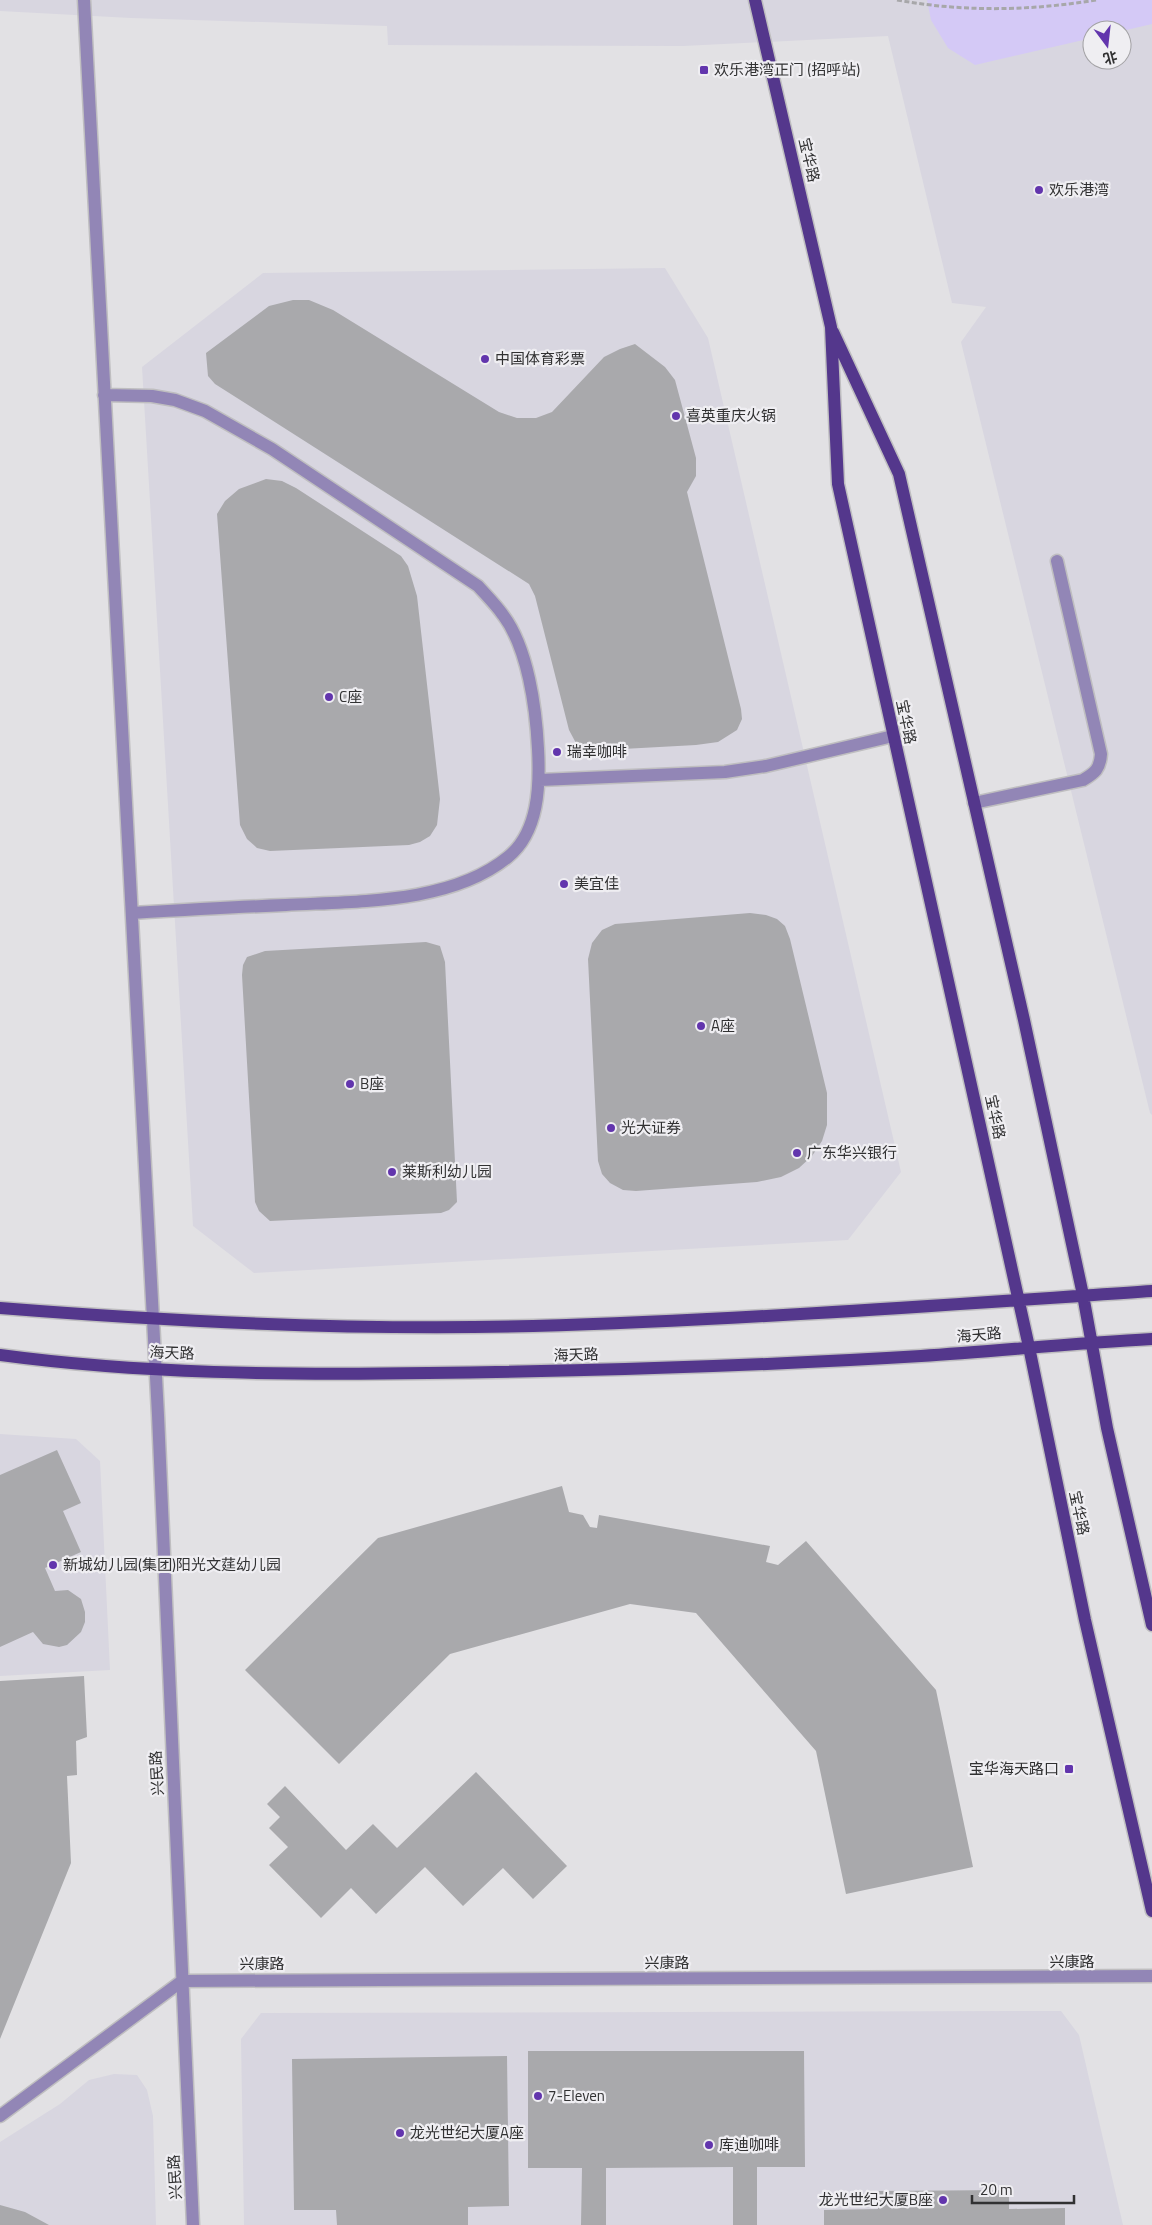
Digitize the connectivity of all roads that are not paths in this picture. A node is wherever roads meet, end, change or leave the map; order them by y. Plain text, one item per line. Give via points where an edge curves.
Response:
1 (84, 0) edge
2 (755, 0) edge
3 (831, 327) junction
4 (104, 395) junction
5 (1057, 562) dead end
6 (893, 736) junction
7 (540, 780) junction
8 (974, 804) junction
9 (132, 913) junction
10 (1152, 1291) edge
11 (1083, 1295) junction
12 (1018, 1300) junction
13 (0, 1308) edge
14 (153, 1319) junction
15 (1152, 1339) edge
16 (1092, 1342) junction
17 (1029, 1348) junction
18 (0, 1355) edge
19 (155, 1368) junction
20 (1152, 1625) edge
21 (1152, 1911) edge
22 (1152, 1976) edge
23 (182, 1981) junction
24 (0, 2116) edge
25 (193, 2225) edge

1 - 4 street, 兴民路
2 - 3 main road, 宝华路
3 - 6 main road, 宝华路 via 838,484
3 - 8 main road, 宝华路 via 899,474
4 - 7 street via 152,396 205,411 272,449 478,586 504,616 518,641 530,687
4 - 9 street, 兴民路
5 - 8 street via 1101,754 1100,765 1094,774 1083,780
6 - 7 street via 766,766 725,772
6 - 12 main road, 宝华路
7 - 9 street via 536,808 526,832 510,856 488,871 459,884 426,893 371,900
8 - 11 main road, 宝华路
9 - 14 street, 兴民路
10 - 11 main road, 海天路
11 - 12 main road, 海天路
11 - 16 main road, 宝华路
12 - 14 main road, 海天路 via 531,1326 360,1327
12 - 17 main road, 宝华路
13 - 14 main road, 海天路
14 - 19 street, 兴民路
15 - 16 main road, 海天路
16 - 17 main road, 海天路
16 - 20 main road, 宝华路 via 1107,1428
17 - 19 main road, 海天路 via 761,1365 553,1372 366,1374
17 - 21 main road, 宝华路 via 1085,1620
18 - 19 main road, 海天路 via 78,1365
19 - 23 street, 兴民路
22 - 23 street, 兴康路
23 - 24 street
23 - 25 street, 兴民路

